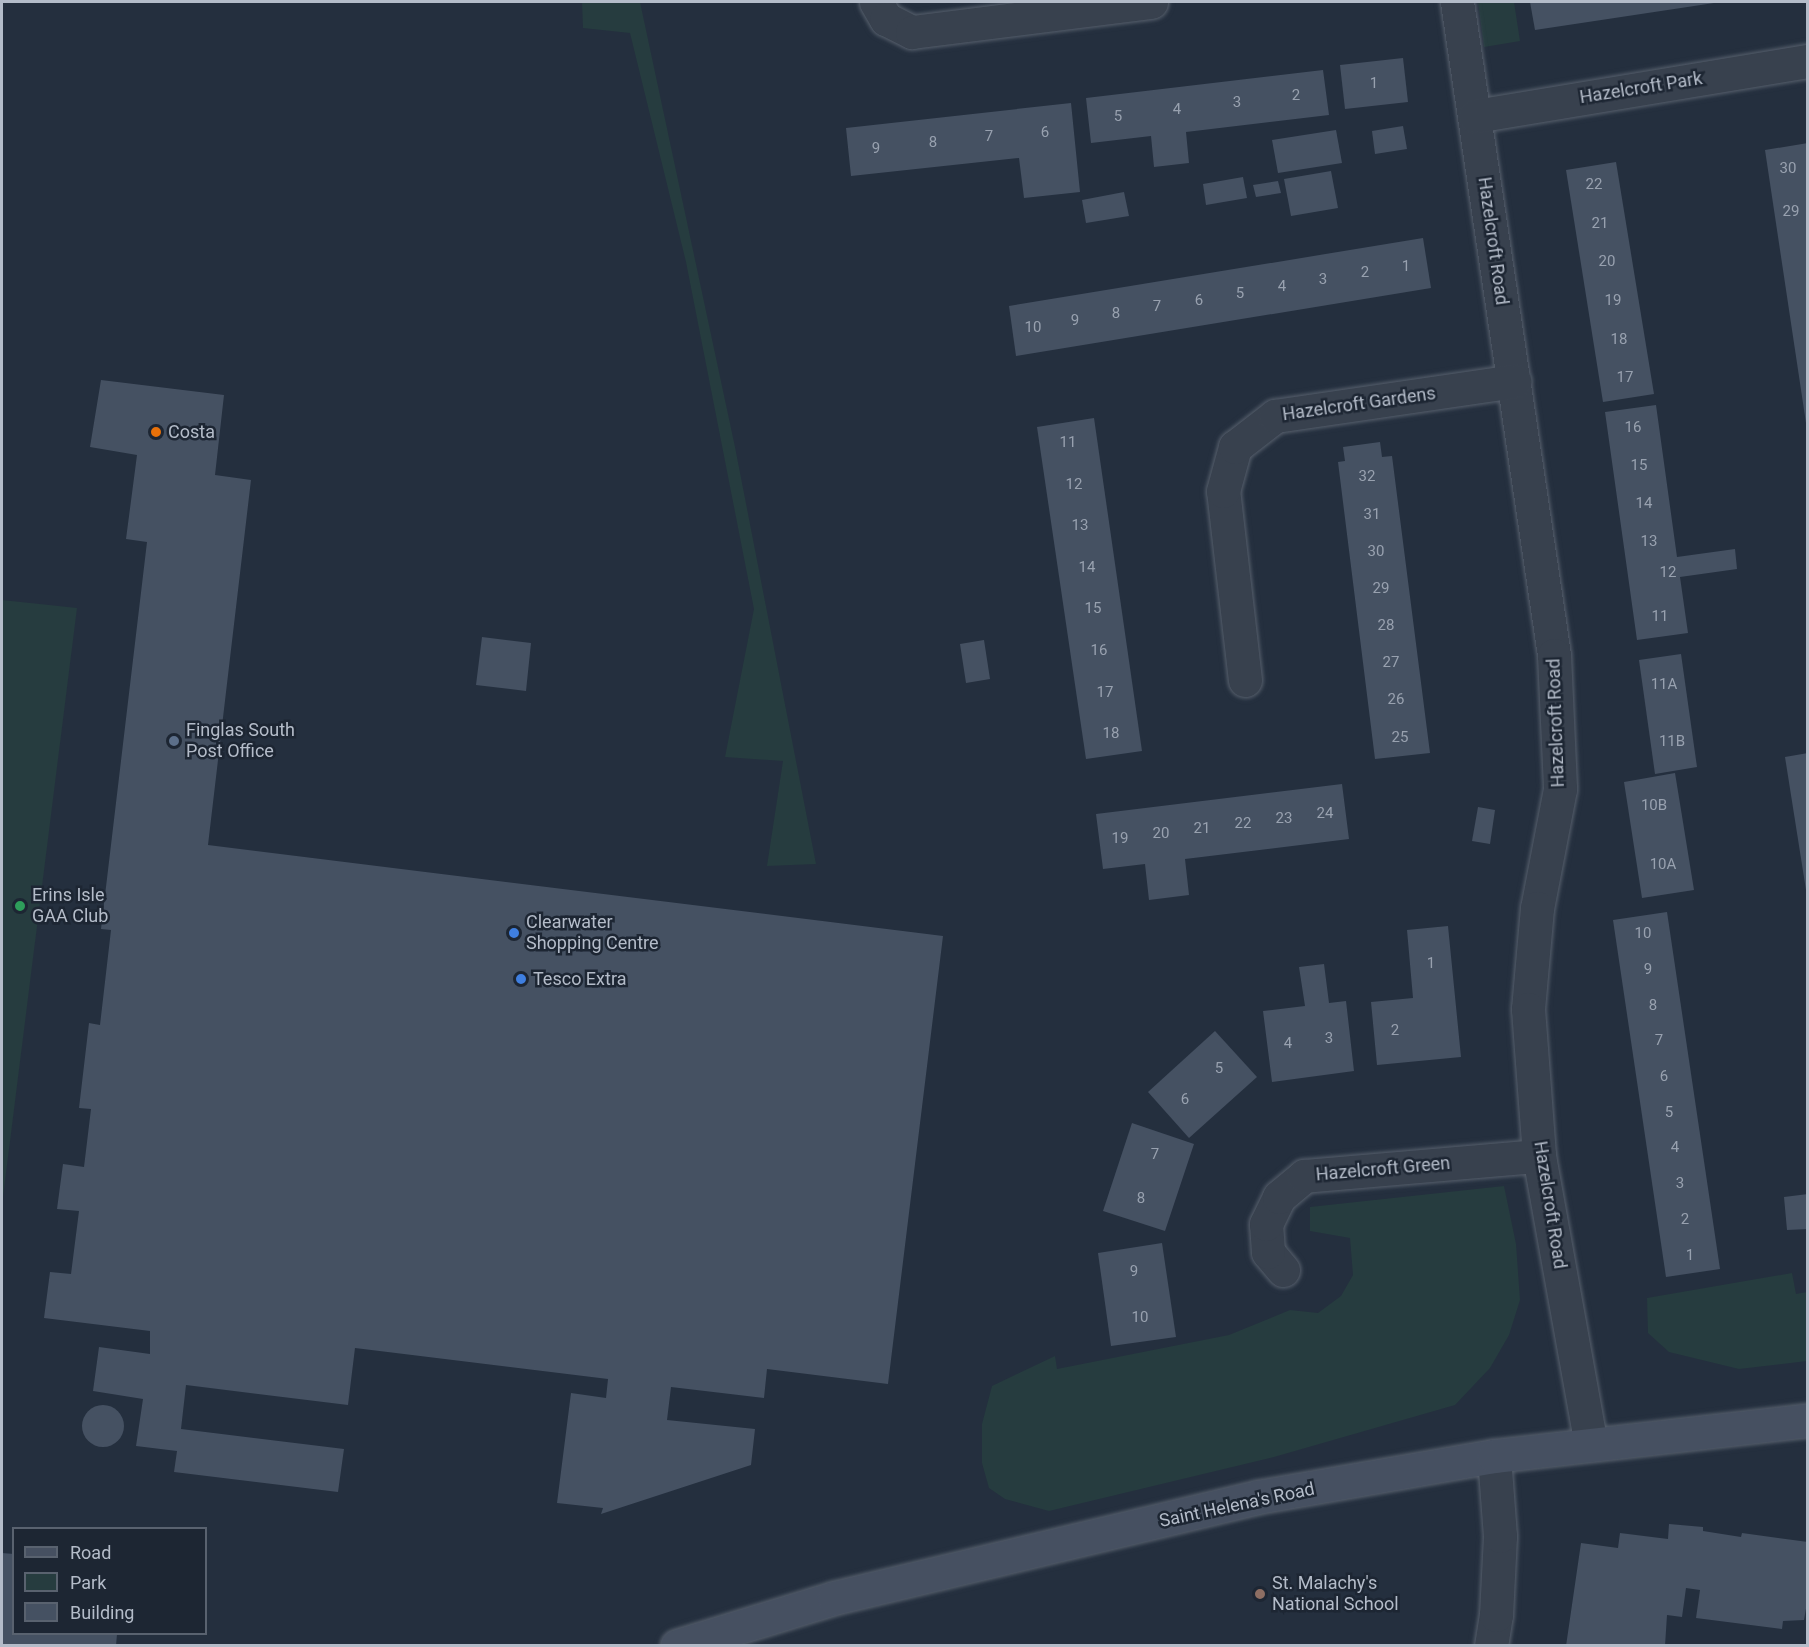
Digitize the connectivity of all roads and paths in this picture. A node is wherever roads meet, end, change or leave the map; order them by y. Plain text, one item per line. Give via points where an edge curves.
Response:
1 (876, 2) edge
2 (1151, 2) edge
3 (1457, 2) edge
4 (1808, 61) edge
5 (1475, 116) junction
6 (1514, 381) junction
7 (1245, 680) dead end
8 (1539, 1156) junction
9 (1283, 1270) dead end
10 (1808, 1420) edge
11 (1591, 1444) junction
12 (1494, 1456) junction
13 (677, 1646) edge
14 (1491, 1646) edge

1 - 2 street via 886,19 912,32
3 - 5 street, Hazelcroft Road
4 - 5 street, Hazelcroft Park
5 - 6 street, Hazelcroft Road
6 - 7 street, Hazelcroft Gardens via 1275,416 1235,447 1223,491
6 - 8 street, Hazelcroft Road via 1554,655 1560,789 1537,908 1528,1009
8 - 9 street, Hazelcroft Green via 1304,1176 1279,1197 1266,1224 1268,1252
8 - 11 street, Hazelcroft Road
10 - 11 street, Saint Helena's Road
11 - 12 street, Saint Helena's Road
12 - 13 street, Saint Helena's Road via 1258,1497 834,1598
12 - 14 street via 1500,1536

